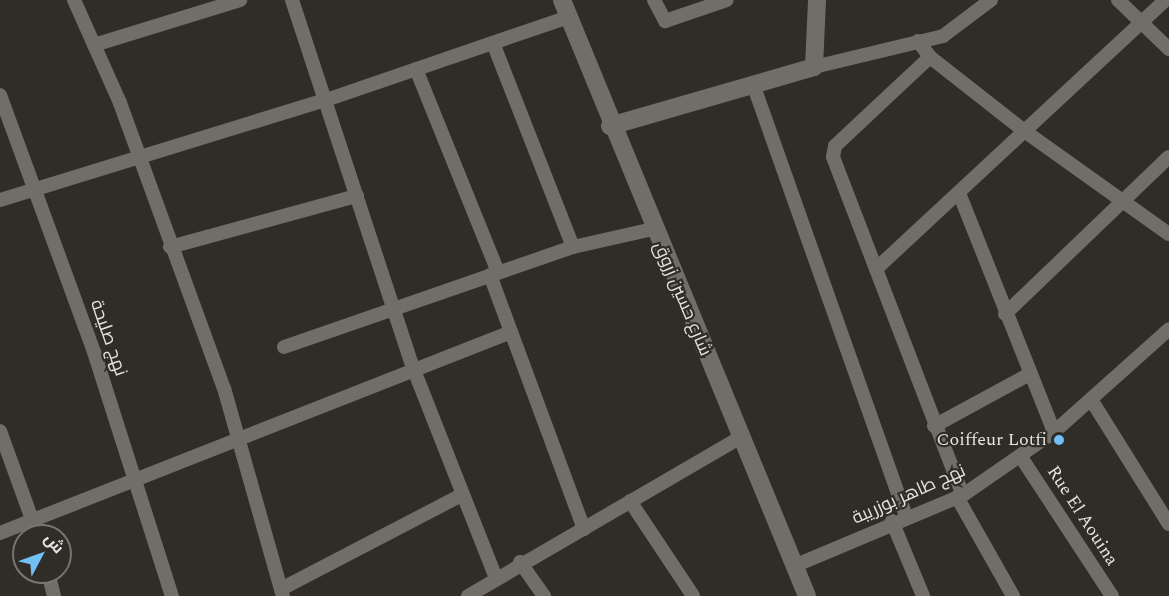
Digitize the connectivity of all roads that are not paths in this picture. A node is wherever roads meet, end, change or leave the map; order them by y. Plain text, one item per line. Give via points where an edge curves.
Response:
1 (74, 0) edge
2 (240, 0) edge
3 (292, 0) edge
4 (654, 0) edge
5 (727, 0) edge
6 (817, 0) edge
7 (991, 0) edge
8 (1118, 0) edge
9 (1166, 0) edge
10 (566, 8) edge
11 (1141, 23) junction
12 (918, 41) junction
13 (493, 43) junction
14 (94, 45) junction
15 (1169, 49) edge
16 (930, 57) junction
17 (814, 67) junction
18 (416, 69) junction
19 (753, 84) junction
20 (0, 95) edge
21 (326, 100) junction
22 (610, 126) junction
23 (1023, 130) junction
24 (136, 156) junction
25 (1169, 157) edge
26 (38, 187) junction
27 (959, 193) junction
28 (357, 196) junction
29 (0, 200) edge
30 (1123, 201) junction
31 (653, 229) junction
32 (1169, 234) edge
33 (170, 247) junction
34 (573, 247) junction
35 (876, 268) junction
36 (494, 273) junction
37 (394, 309) junction
38 (1005, 314) junction
39 (511, 332) junction
40 (1168, 334) edge
41 (284, 347) dead end
42 (414, 370) junction
43 (1028, 375) junction
44 (1092, 401) junction
45 (934, 426) junction
46 (0, 431) edge
47 (1054, 432) junction
48 (240, 437) junction
49 (740, 438) junction
50 (1021, 457) junction
51 (134, 477) junction
52 (460, 496) junction
53 (960, 496) junction
54 (630, 501) junction
55 (906, 516) junction
56 (34, 519) junction
57 (892, 521) junction
58 (35, 524) edge
59 (1169, 524) edge
60 (584, 529) junction
61 (0, 533) edge
62 (520, 562) junction
63 (794, 566) junction
64 (496, 578) junction
65 (282, 592) edge
66 (172, 596) edge
67 (468, 596) edge
68 (544, 596) edge
69 (693, 596) edge
70 (807, 596) edge
71 (922, 596) edge
72 (1013, 596) edge
73 (1112, 596) edge

1 - 14 street
2 - 14 street
3 - 21 street
4 - 5 street via 665,21
6 - 17 street
7 - 12 street via 955,30
8 - 11 street
9 - 11 street
10 - 13 street
10 - 22 street, شارع حسين زروق
11 - 15 street
11 - 23 street
12 - 16 street
12 - 17 street
13 - 18 street
13 - 34 street
14 - 24 street
16 - 23 street
16 - 35 street via 833,151
17 - 19 street
18 - 21 street
18 - 36 street
19 - 22 street
19 - 55 street
20 - 26 street, نهج صليحة
21 - 24 street
21 - 28 street
22 - 31 street, شارع حسين زروق
23 - 27 street
23 - 30 street
24 - 26 street
24 - 33 street
25 - 30 street
26 - 29 street
26 - 51 street, نهج صليحة
27 - 35 street
27 - 38 street
28 - 33 street
28 - 37 street
30 - 32 street
30 - 38 street
31 - 34 street
31 - 49 street, شارع حسين زروق
33 - 48 street
34 - 36 street
35 - 45 street
36 - 37 street
36 - 39 street
37 - 41 street
37 - 42 street
38 - 43 street
39 - 42 street
39 - 60 street
40 - 44 street, نهج طاهر بوزريبة
42 - 48 street
42 - 52 street
43 - 45 street
43 - 47 street
44 - 47 street, نهج طاهر بوزريبة
44 - 59 street
45 - 53 street
46 - 56 street
47 - 50 street, نهج طاهر بوزريبة
48 - 51 street
48 - 65 street
49 - 54 street
49 - 63 street, شارع حسين زروق
50 - 53 street, نهج طاهر بوزريبة
50 - 73 street, Rue El Aouina
51 - 56 street
51 - 66 street, نهج صليحة
52 - 64 street
52 - 65 street
53 - 55 street, نهج طاهر بوزريبة
53 - 72 street
54 - 60 street
54 - 69 street
55 - 57 street, نهج طاهر بوزريبة
56 - 58 street
56 - 61 street
57 - 63 street, نهج طاهر بوزريبة
57 - 71 street
60 - 62 street
62 - 64 street
62 - 68 street
63 - 70 street, شارع حسين زروق
64 - 67 street

